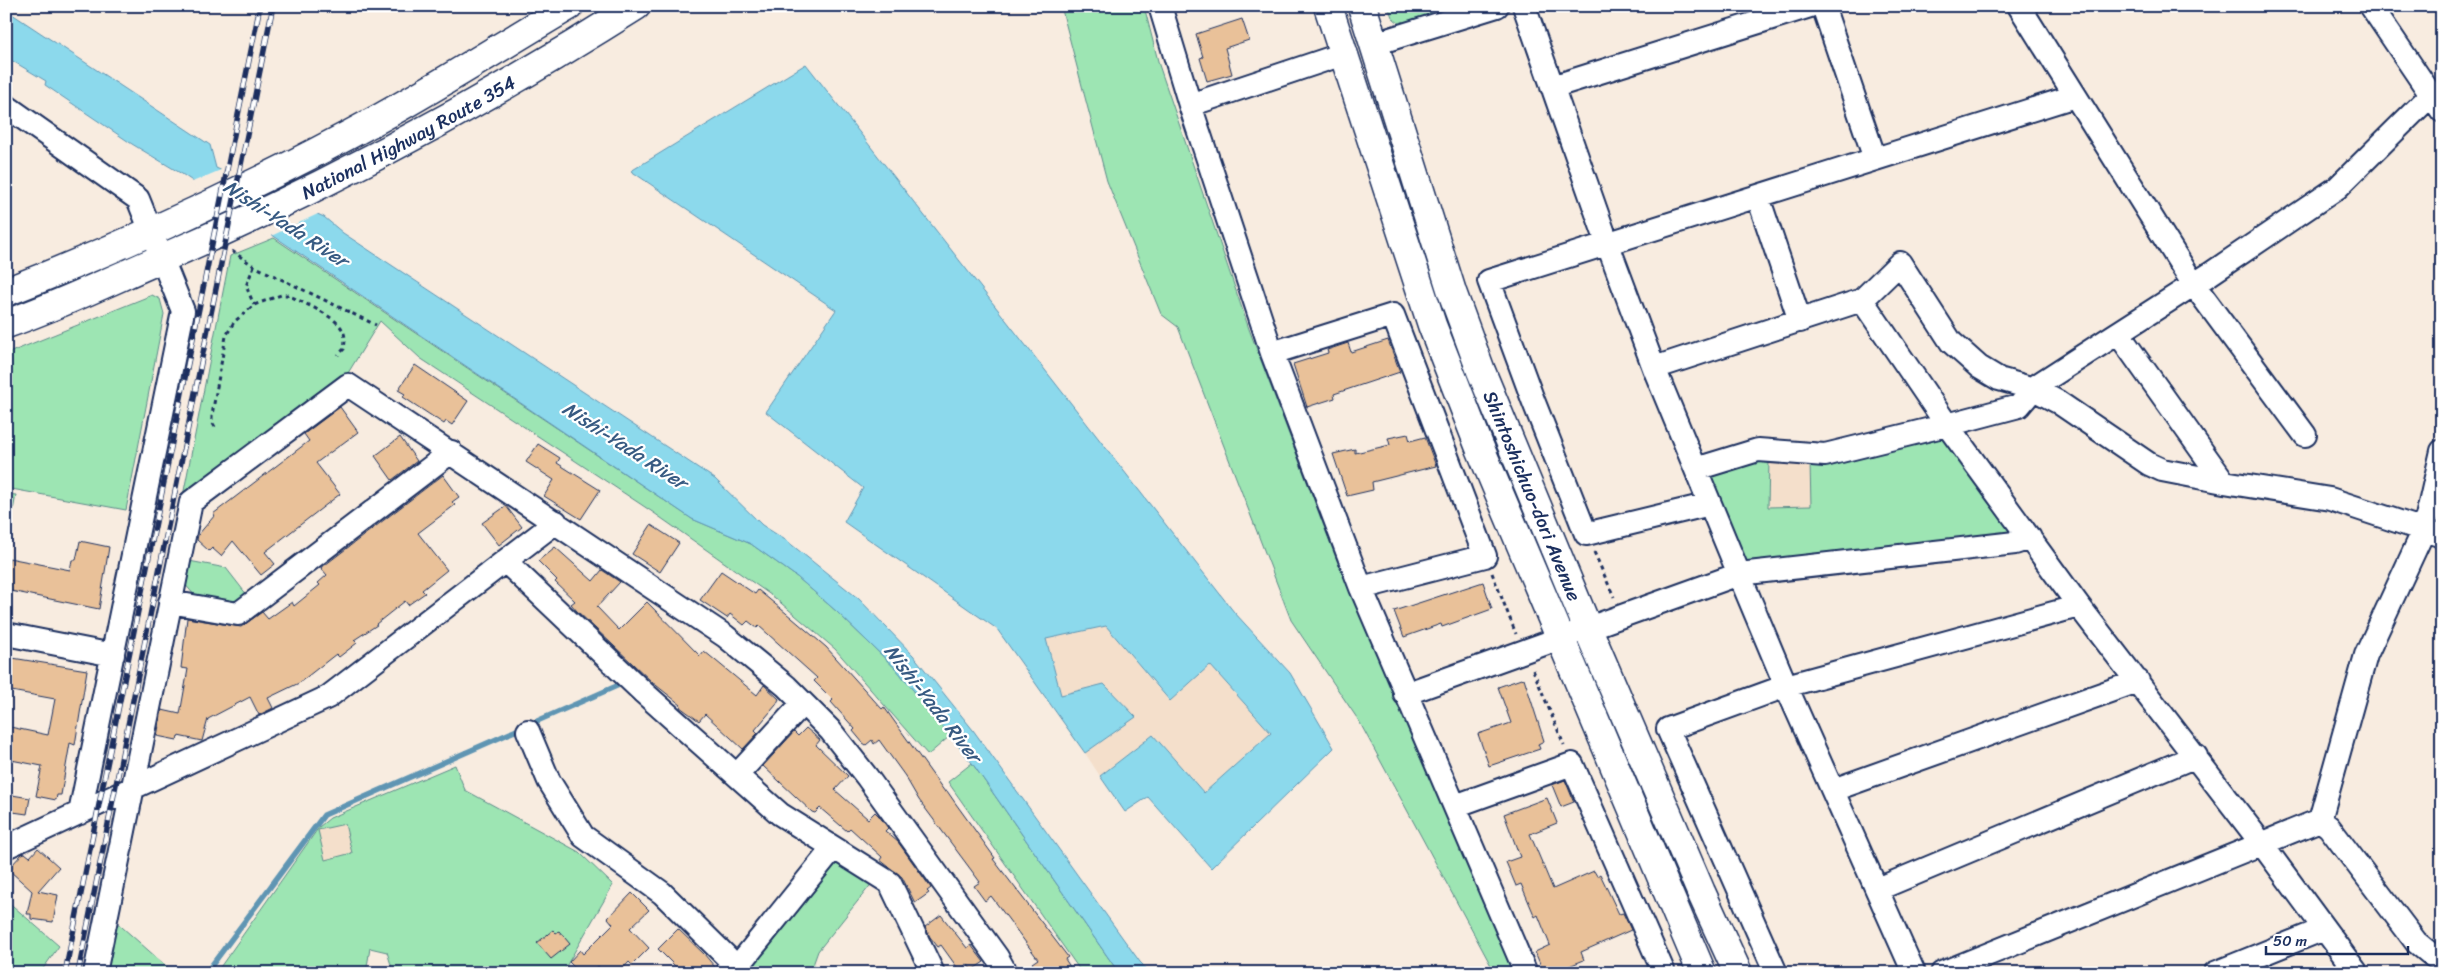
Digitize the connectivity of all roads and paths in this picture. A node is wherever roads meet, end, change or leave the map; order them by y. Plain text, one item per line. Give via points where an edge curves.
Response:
1 (569, 6) edge
2 (636, 6) edge
3 (1160, 6) edge
4 (1328, 6) edge
5 (1362, 6) edge
6 (1497, 6) edge
7 (1524, 6) edge
8 (1810, 6) edge
9 (1823, 6) edge
10 (2019, 6) edge
11 (2371, 6) edge
12 (1374, 44) junction
13 (1344, 54) junction
14 (1552, 87) junction
15 (2075, 96) junction
16 (2436, 103) edge
17 (1190, 105) junction
18 (6, 106) edge
19 (1875, 159) junction
20 (1758, 196) junction
21 (151, 232) junction
22 (234, 239) junction
23 (1608, 245) junction
24 (162, 259) junction
25 (254, 266) junction
26 (2194, 285) junction
27 (6, 292) edge
28 (1862, 300) junction
29 (254, 305) junction
30 (1800, 321) junction
31 (6, 324) edge
32 (376, 325) dead end
33 (2118, 333) junction
34 (1272, 353) junction
35 (338, 355) dead end
36 (1654, 368) junction
37 (2034, 389) junction
38 (1947, 425) junction
39 (215, 427) dead end
40 (2305, 435) dead end
41 (2442, 451) edge
42 (451, 452) junction
43 (1696, 469) junction
44 (2224, 482) junction
45 (1710, 504) junction
46 (556, 522) junction
47 (2433, 533) edge
48 (1586, 534) junction
49 (2030, 538) junction
50 (1485, 556) junction
51 (506, 561) junction
52 (1739, 574) junction
53 (1361, 588) junction
54 (170, 602) junction
55 (1617, 604) dead end
56 (2079, 606) junction
57 (1588, 629) junction
58 (6, 634) edge
59 (1561, 639) junction
60 (1519, 640) dead end
61 (113, 655) junction
62 (1530, 662) dead end
63 (2138, 682) junction
64 (1786, 686) junction
65 (1405, 694) junction
66 (803, 703) junction
67 (528, 731) dead end
68 (2196, 756) junction
69 (1572, 764) junction
70 (737, 775) junction
71 (134, 786) junction
72 (1833, 790) junction
73 (1455, 806) junction
74 (80, 813) junction
75 (2320, 820) junction
76 (2262, 844) junction
77 (6, 847) edge
78 (833, 848) junction
79 (1878, 889) junction
80 (2324, 929) junction
81 (2442, 960) edge
82 (734, 972) edge
83 (95, 973) edge
84 (933, 973) edge
85 (1006, 973) edge
86 (1526, 973) edge
87 (1664, 973) edge
88 (1702, 973) edge
89 (1738, 973) edge
90 (1776, 973) edge
91 (1914, 973) edge
92 (1942, 973) edge
93 (2215, 973) edge
94 (2358, 973) edge

1 - 21 highway, National Highway Route 354 via 381,118
2 - 22 highway, National Highway Route 354 via 496,92 317,186
3 - 17 street
4 - 13 highway, Shintoshichuo-dori Avenue
5 - 12 highway, Shintoshichuo-dori Avenue
6 - 12 street
7 - 14 street
8 - 14 street
9 - 19 street
10 - 15 street
11 - 16 street
12 - 57 highway, Shintoshichuo-dori Avenue via 1452,292
13 - 17 street
13 - 59 highway, Shintoshichuo-dori Avenue via 1432,325
14 - 23 street
15 - 19 street
15 - 26 street
16 - 26 street via 2337,188
17 - 34 street
18 - 21 street via 138,199
19 - 20 street
20 - 23 street
20 - 30 street
21 - 24 street
21 - 27 highway, National Highway Route 354
22 - 24 highway, National Highway Route 354
22 - 25 path
23 - 36 street
23 - 48 street via 1488,281
24 - 31 highway, National Highway Route 354
24 - 61 street via 183,311
25 - 29 path via 246,286
25 - 32 path
26 - 33 street
26 - 40 street
28 - 30 street
28 - 37 street via 1900,263 1956,348 1999,379
28 - 38 street
29 - 35 path via 288,295 335,320 345,338 344,349
29 - 39 path via 234,322 226,336 212,415
30 - 36 street
33 - 37 street
33 - 44 street
34 - 50 street via 1393,315
34 - 53 street
36 - 43 street
37 - 38 street via 2019,406
37 - 44 street via 2149,464 2162,470
38 - 43 street via 1825,455 1758,450
38 - 49 street
41 - 47 street
42 - 46 street
42 - 54 street via 238,614
42 - 54 street via 348,385 191,502
43 - 45 street
44 - 47 street via 2330,499
45 - 48 street
45 - 52 street
46 - 51 street
46 - 66 street via 725,636
47 - 75 street via 2366,655
48 - 55 path
49 - 52 street via 2016,543
49 - 56 street
50 - 53 street
50 - 60 path
51 - 70 street via 643,692
51 - 71 street via 328,697
52 - 57 street
52 - 64 street
53 - 65 street
54 - 71 street
56 - 63 street
56 - 64 street
57 - 59 street
57 - 89 highway, Shintoshichuo-dori Avenue
58 - 61 street
59 - 65 street
59 - 88 highway, Shintoshichuo-dori Avenue
61 - 74 street
62 - 69 path
63 - 68 street
63 - 72 street
64 - 72 street
64 - 90 street via 1668,729
65 - 73 street
66 - 70 street
66 - 85 street via 868,777
67 - 82 street via 549,781 583,836 662,893 727,957
68 - 76 street
68 - 79 street
69 - 73 street
69 - 87 street
70 - 78 street via 780,814
71 - 74 street
71 - 83 street
72 - 79 street
73 - 86 street
74 - 77 street
75 - 76 street
75 - 81 street via 2329,827 2416,942
76 - 80 street
76 - 92 street
78 - 82 street
78 - 84 street via 890,883
79 - 91 street
80 - 93 street
80 - 94 street

